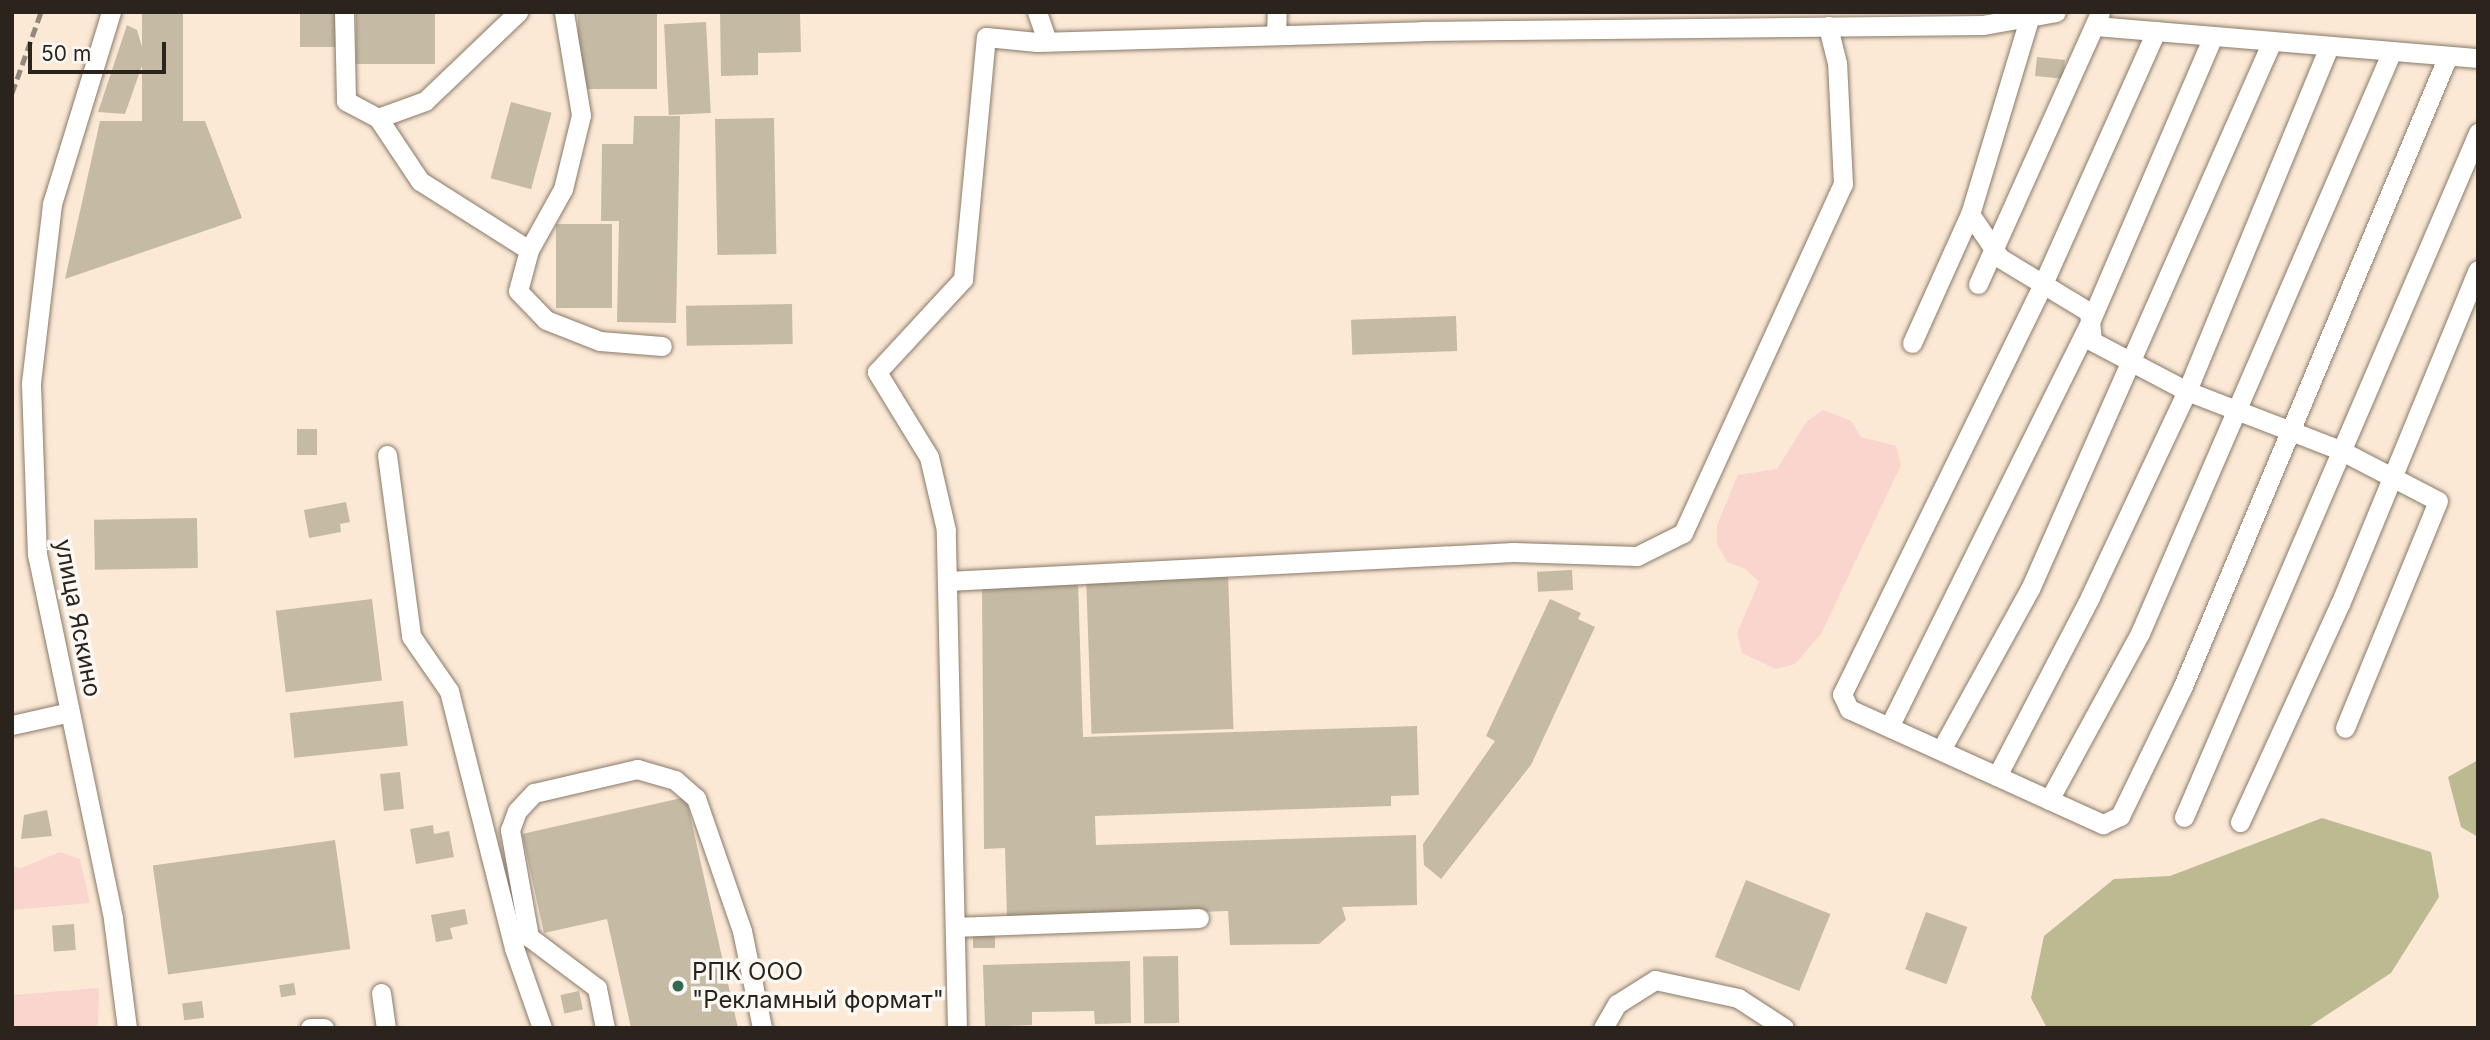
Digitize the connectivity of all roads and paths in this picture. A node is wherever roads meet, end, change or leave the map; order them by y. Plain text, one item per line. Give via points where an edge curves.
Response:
1 (111, 12) edge
2 (344, 12) edge
3 (518, 12) edge
4 (564, 12) edge
5 (1037, 12) edge
6 (1277, 12) edge
7 (2056, 12) edge
8 (1749, 19) edge
9 (1936, 19) edge
10 (2029, 19) junction
11 (2098, 19) edge
12 (1828, 26) junction
13 (2156, 31) junction
14 (1276, 35) junction
15 (2213, 36) junction
16 (1047, 41) junction
17 (2272, 41) junction
18 (2329, 46) junction
19 (2392, 51) junction
20 (2448, 56) junction
21 (2478, 58) edge
22 (378, 118) junction
23 (2478, 133) edge
24 (1970, 214) junction
25 (1994, 249) junction
26 (529, 250) junction
27 (2478, 270) edge
28 (1978, 284) dead end
29 (2043, 284) junction
30 (2090, 322) junction
31 (1912, 344) dead end
32 (662, 346) dead end
33 (2134, 363) junction
34 (2187, 391) junction
35 (2239, 411) junction
36 (2290, 430) junction
37 (2340, 450) junction
38 (387, 455) dead end
39 (2390, 475) junction
40 (947, 581) junction
41 (70, 712) junction
42 (12, 725) edge
43 (1889, 727) junction
44 (2345, 728) dead end
45 (1941, 750) junction
46 (1997, 776) junction
47 (2049, 800) junction
48 (2184, 817) dead end
49 (2240, 822) dead end
50 (1199, 918) dead end
51 (955, 926) junction
52 (381, 992) dead end
53 (127, 1028) edge
54 (310, 1028) edge
55 (324, 1028) edge
56 (386, 1028) edge
57 (542, 1028) edge
58 (606, 1028) edge
59 (762, 1028) edge
60 (957, 1028) edge
61 (1603, 1028) edge
62 (1784, 1028) edge

1 - 41 street, улица Яскино via 52,204 31,384 37,554
2 - 22 street via 346,101
3 - 22 street via 425,101
4 - 26 street via 581,115 563,189
5 - 16 street
6 - 14 street
7 - 10 street
8 - 12 street
8 - 14 street
9 - 10 street
9 - 12 street
10 - 24 street
11 - 13 street
11 - 25 street
12 - 40 street via 1837,63 1843,184 1683,533 1637,556 1513,552
13 - 15 street
13 - 29 street
14 - 16 street
15 - 17 street
15 - 30 street
16 - 40 street via 986,37 963,279 877,372 929,457 946,530
17 - 18 street
17 - 33 street
18 - 19 street
18 - 34 street
19 - 20 street
19 - 35 street
20 - 21 street
20 - 36 street
22 - 26 street via 420,181
23 - 37 street
24 - 25 street
24 - 31 street
25 - 28 street
25 - 29 street
26 - 32 street via 518,291 546,320 600,341
27 - 39 street
29 - 30 street via 2089,312
29 - 43 street via 1842,694 1849,709
30 - 33 street via 2092,341
30 - 43 street
33 - 34 street
33 - 45 street via 2030,589
34 - 35 street
34 - 46 street via 2090,597
35 - 36 street
35 - 47 street via 2140,633
36 - 37 street
36 - 47 street via 2183,685 2120,816 2103,824
37 - 39 street
37 - 48 street
38 - 57 street via 411,636 449,691 514,948
39 - 44 street via 2438,501
39 - 49 street via 2340,604
40 - 51 street
41 - 42 street
41 - 53 street, улица Яскино via 113,919
43 - 45 street
45 - 46 street
46 - 47 street
50 - 51 street
51 - 60 street
52 - 56 street
54 - 55 street
58 - 59 street via 597,988 529,937 510,830 517,811 534,793 637,769 675,780 696,798 742,931
61 - 62 street via 1617,1004 1655,980 1738,998

